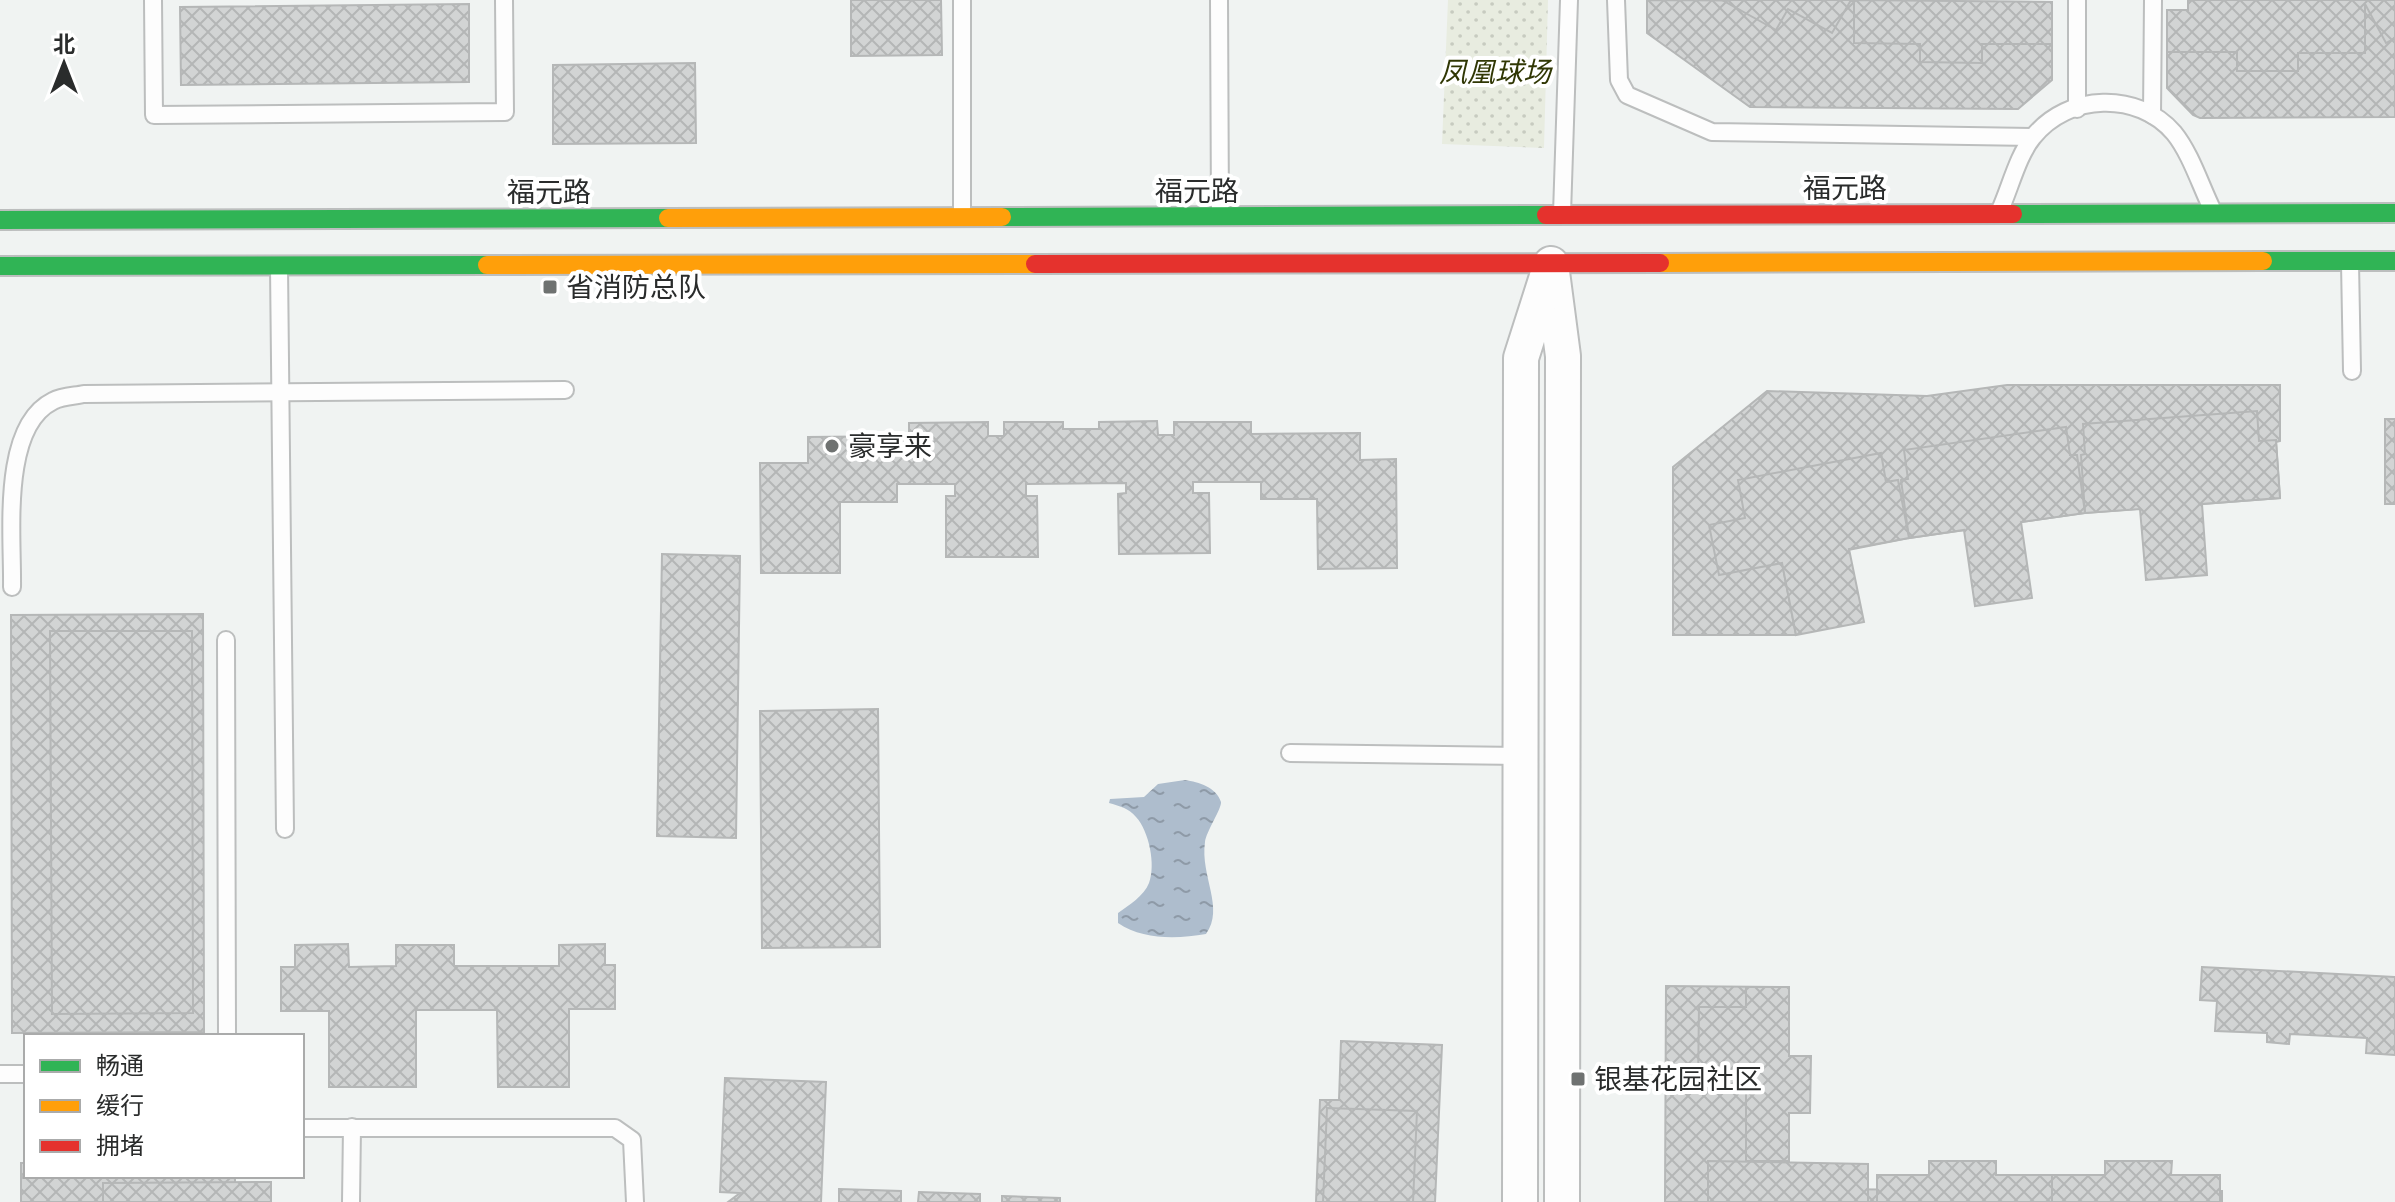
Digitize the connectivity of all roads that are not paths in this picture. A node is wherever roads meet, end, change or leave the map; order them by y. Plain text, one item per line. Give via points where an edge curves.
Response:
1 (153, 0) edge
2 (504, 0) edge
3 (962, 0) edge
4 (1219, 0) edge
5 (1569, 0) edge
6 (1616, 0) edge
7 (2077, 0) edge
8 (2153, 0) edge
9 (2077, 109) junction
10 (2152, 115) junction
11 (2032, 137) junction
12 (2395, 213) edge
13 (2214, 214) junction
14 (1998, 215) junction
15 (1562, 217) junction
16 (1220, 218) junction
17 (962, 219) junction
18 (0, 220) edge
19 (2350, 261) junction
20 (2395, 261) edge
21 (1551, 264) junction
22 (279, 265) junction
23 (0, 266) edge
24 (2352, 371) dead end
25 (565, 390) dead end
26 (280, 393) junction
27 (12, 587) dead end
28 (226, 640) dead end
29 (1290, 753) dead end
30 (1520, 756) junction
31 (285, 829) dead end
32 (227, 1034) edge
33 (0, 1074) edge
34 (24, 1074) edge
35 (352, 1127) junction
36 (304, 1128) edge
37 (351, 1202) edge
38 (635, 1202) edge
39 (1520, 1202) edge
40 (1562, 1202) edge

1 - 2 lane via 154,115 170,115 505,112
3 - 17 lane
4 - 16 lane
5 - 15 lane
6 - 11 lane via 1619,80 1627,95 1712,132
7 - 9 lane
8 - 10 lane
9 - 10 lane via 2117,101
9 - 11 lane via 2058,115
10 - 13 lane via 2176,135
11 - 14 lane
12 - 13 main road, 福元路
13 - 14 main road, 福元路
14 - 15 main road, 福元路
15 - 16 main road, 福元路
16 - 17 main road, 福元路
17 - 18 main road, 福元路
19 - 20 main road
19 - 21 main road
19 - 24 lane
21 - 22 main road
21 - 30 street via 1521,358
21 - 40 street via 1563,356
22 - 23 main road
22 - 26 lane
25 - 26 lane
26 - 27 lane via 84,394 54,400 24,431 16,455
26 - 31 lane
28 - 32 lane
29 - 30 lane
30 - 39 street
33 - 34 lane
35 - 36 lane
35 - 37 lane
35 - 38 lane via 615,1128 632,1140

